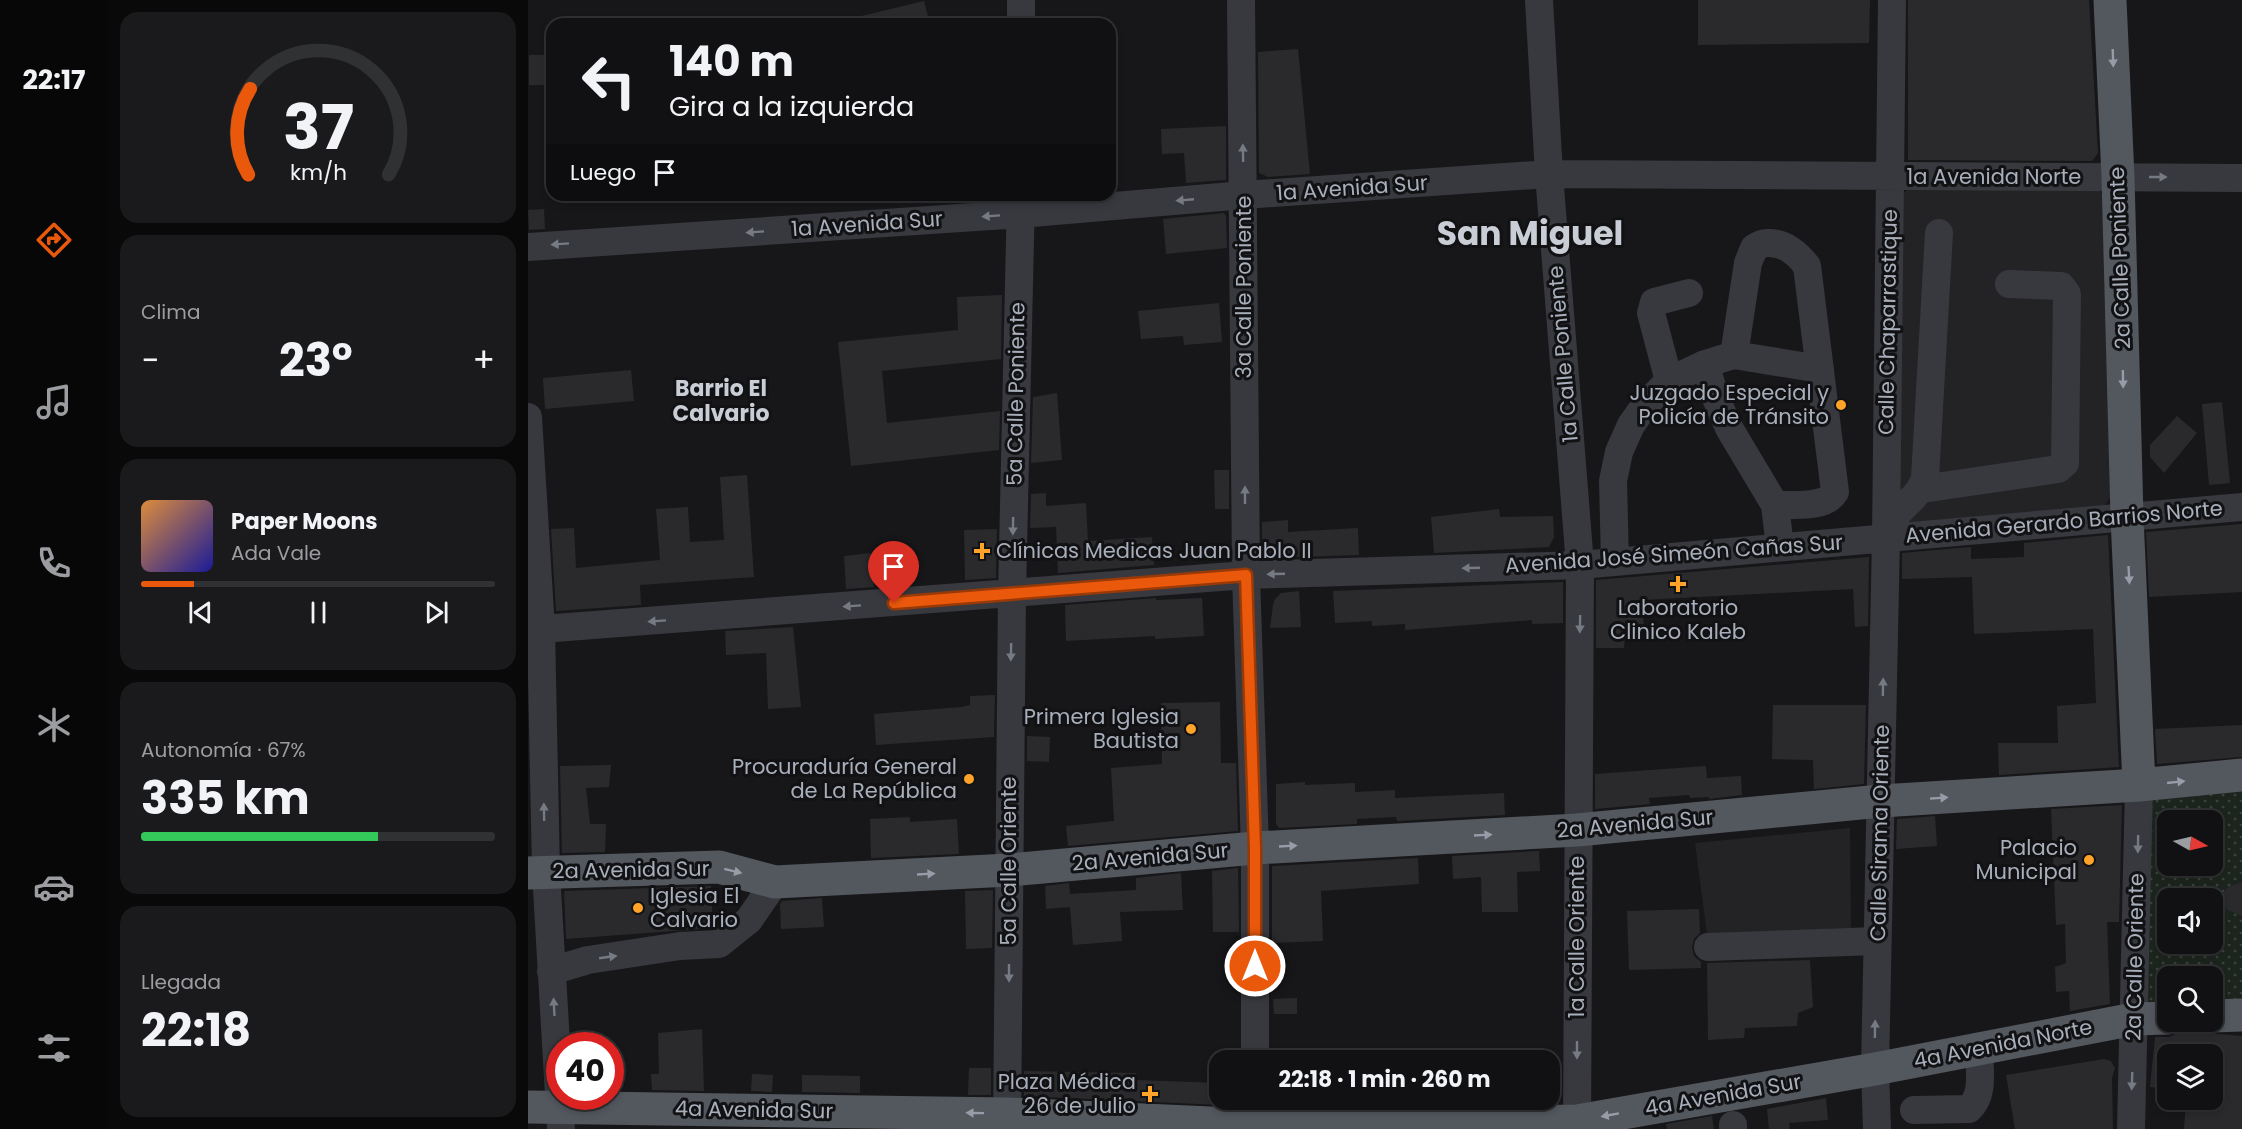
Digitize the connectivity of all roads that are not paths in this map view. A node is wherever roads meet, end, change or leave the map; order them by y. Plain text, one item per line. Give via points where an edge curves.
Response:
1 (1021, 0) edge
2 (1241, 0) edge
3 (1539, 0) edge
4 (1892, 0) edge
5 (2110, 0) edge
6 (1021, 18) edge
7 (1549, 174) junction
8 (1890, 176) junction
9 (2118, 177) junction
10 (2242, 178) edge
11 (1244, 195) junction
12 (1110, 201) edge
13 (1116, 201) edge
14 (1020, 205) edge
15 (1939, 233) dead end
16 (528, 246) edge
17 (2010, 284) dead end
18 (1689, 293) dead end
19 (1734, 355) junction
20 (1705, 364) junction
21 (1820, 369) junction
22 (1669, 381) junction
23 (528, 417) edge
24 (1922, 489) junction
25 (1775, 505) junction
26 (2242, 507) edge
27 (2127, 517) junction
28 (1886, 537) junction
29 (1780, 547) junction
30 (1616, 562) junction
31 (1581, 565) junction
32 (1246, 575) junction
33 (1012, 594) junction
34 (534, 630) edge
35 (2242, 775) edge
36 (2139, 785) junction
37 (1881, 801) junction
38 (1577, 830) junction
39 (1255, 848) junction
40 (1009, 870) junction
41 (537, 872) edge
42 (775, 882) junction
43 (1878, 941) junction
44 (1708, 947) dead end
45 (551, 971) junction
46 (2242, 1015) edge
47 (2223, 1016) edge
48 (2157, 1018) edge
49 (2134, 1019) junction
50 (1979, 1049) junction
51 (1255, 1050) edge
52 (1875, 1069) junction
53 (1914, 1110) dead end
54 (549, 1114) edge
55 (1255, 1118) edge
56 (1007, 1121) edge
57 (1577, 1125) edge
58 (1877, 1129) edge
59 (2131, 1129) edge

1 - 6 street
11 -> 2 street, 3a Calle Poniente
3 - 7 street, 1a Calle Poniente
4 - 8 street, Calle Chaparrastique
5 -> 9 main road, 2a Calle Poniente
7 - 8 street, 1a Avenida Sur
7 - 11 street, 1a Avenida Sur
7 - 31 street, 1a Calle Poniente
8 - 9 street, 1a Avenida Norte
8 - 28 street, Calle Chaparrastique
9 -> 10 street, 1a Avenida Norte
9 -> 27 main road, 2a Calle Poniente
11 -> 13 street, 1a Avenida Sur
32 -> 11 street, 3a Calle Poniente
12 -> 14 street, 1a Avenida Sur
14 -> 16 street, 1a Avenida Sur
14 -> 33 street, 5a Calle Poniente
15 - 24 street
17 - 24 street via 2061,286 2067,294 2066,464 2058,469
18 - 22 street via 1654,302 1652,307
19 - 20 street
19 - 21 street
19 - 21 street via 1748,263 1754,248 1766,243 1798,254 1807,266
20 - 22 street
20 - 25 street via 1729,428
21 - 25 street via 1835,492 1824,502
22 - 30 street via 1631,425 1619,453 1613,481
23 - 34 street
24 - 28 street via 1897,513
25 - 29 street
26 - 27 street, Avenida Gerardo Barrios Norte
27 - 28 street, Avenida Gerardo Barrios Norte
27 -> 36 main road, 2a Calle Oriente
28 - 29 street, Avenida José Simeón Cañas Sur
37 -> 28 street, Calle Sirama Oriente
29 - 30 street, Avenida José Simeón Cañas Sur
30 - 31 street, Avenida José Simeón Cañas Sur
31 -> 32 street, Avenida José Simeón Cañas Sur
31 -> 38 street, 1a Calle Oriente
32 - 33 street, Avenida José Simeón Cañas Sur
32 - 39 street, 3a Calle Poniente
33 -> 34 street, Avenida José Simeón Cañas Sur
33 -> 40 street, 5a Calle Oriente
41 -> 34 street
36 -> 35 main road
37 -> 36 main road
36 -> 49 street, 2a Calle Oriente
37 - 38 main road, 2a Avenida Sur
37 - 43 street, Calle Sirama Oriente
39 -> 38 main road, 2a Avenida Sur
38 -> 57 street, 1a Calle Oriente
39 - 40 main road, 2a Avenida Sur
39 - 51 street, 3a Calle Poniente
42 -> 40 main road, 2a Avenida Sur
40 -> 56 street, 5a Calle Oriente
41 -> 42 main road, 2a Avenida Sur via 719,867
41 - 45 street
45 -> 42 street via 588,960 719,944 749,920
43 - 44 street
52 -> 43 street, Calle Sirama Oriente
54 -> 45 street
46 - 47 main road
48 - 49 main road, 4a Avenida Norte
49 - 50 main road, 4a Avenida Norte
49 -> 59 street, 2a Calle Oriente
50 - 52 main road, 4a Avenida Norte
50 - 53 street via 1980,1087 1977,1101 1969,1109
52 -> 57 main road, 4a Avenida Sur
52 - 58 street, Calle Sirama Oriente
56 -> 54 main road, 4a Avenida Sur
55 - 56 main road, 4a Avenida Sur
55 - 57 main road, 4a Avenida Sur

